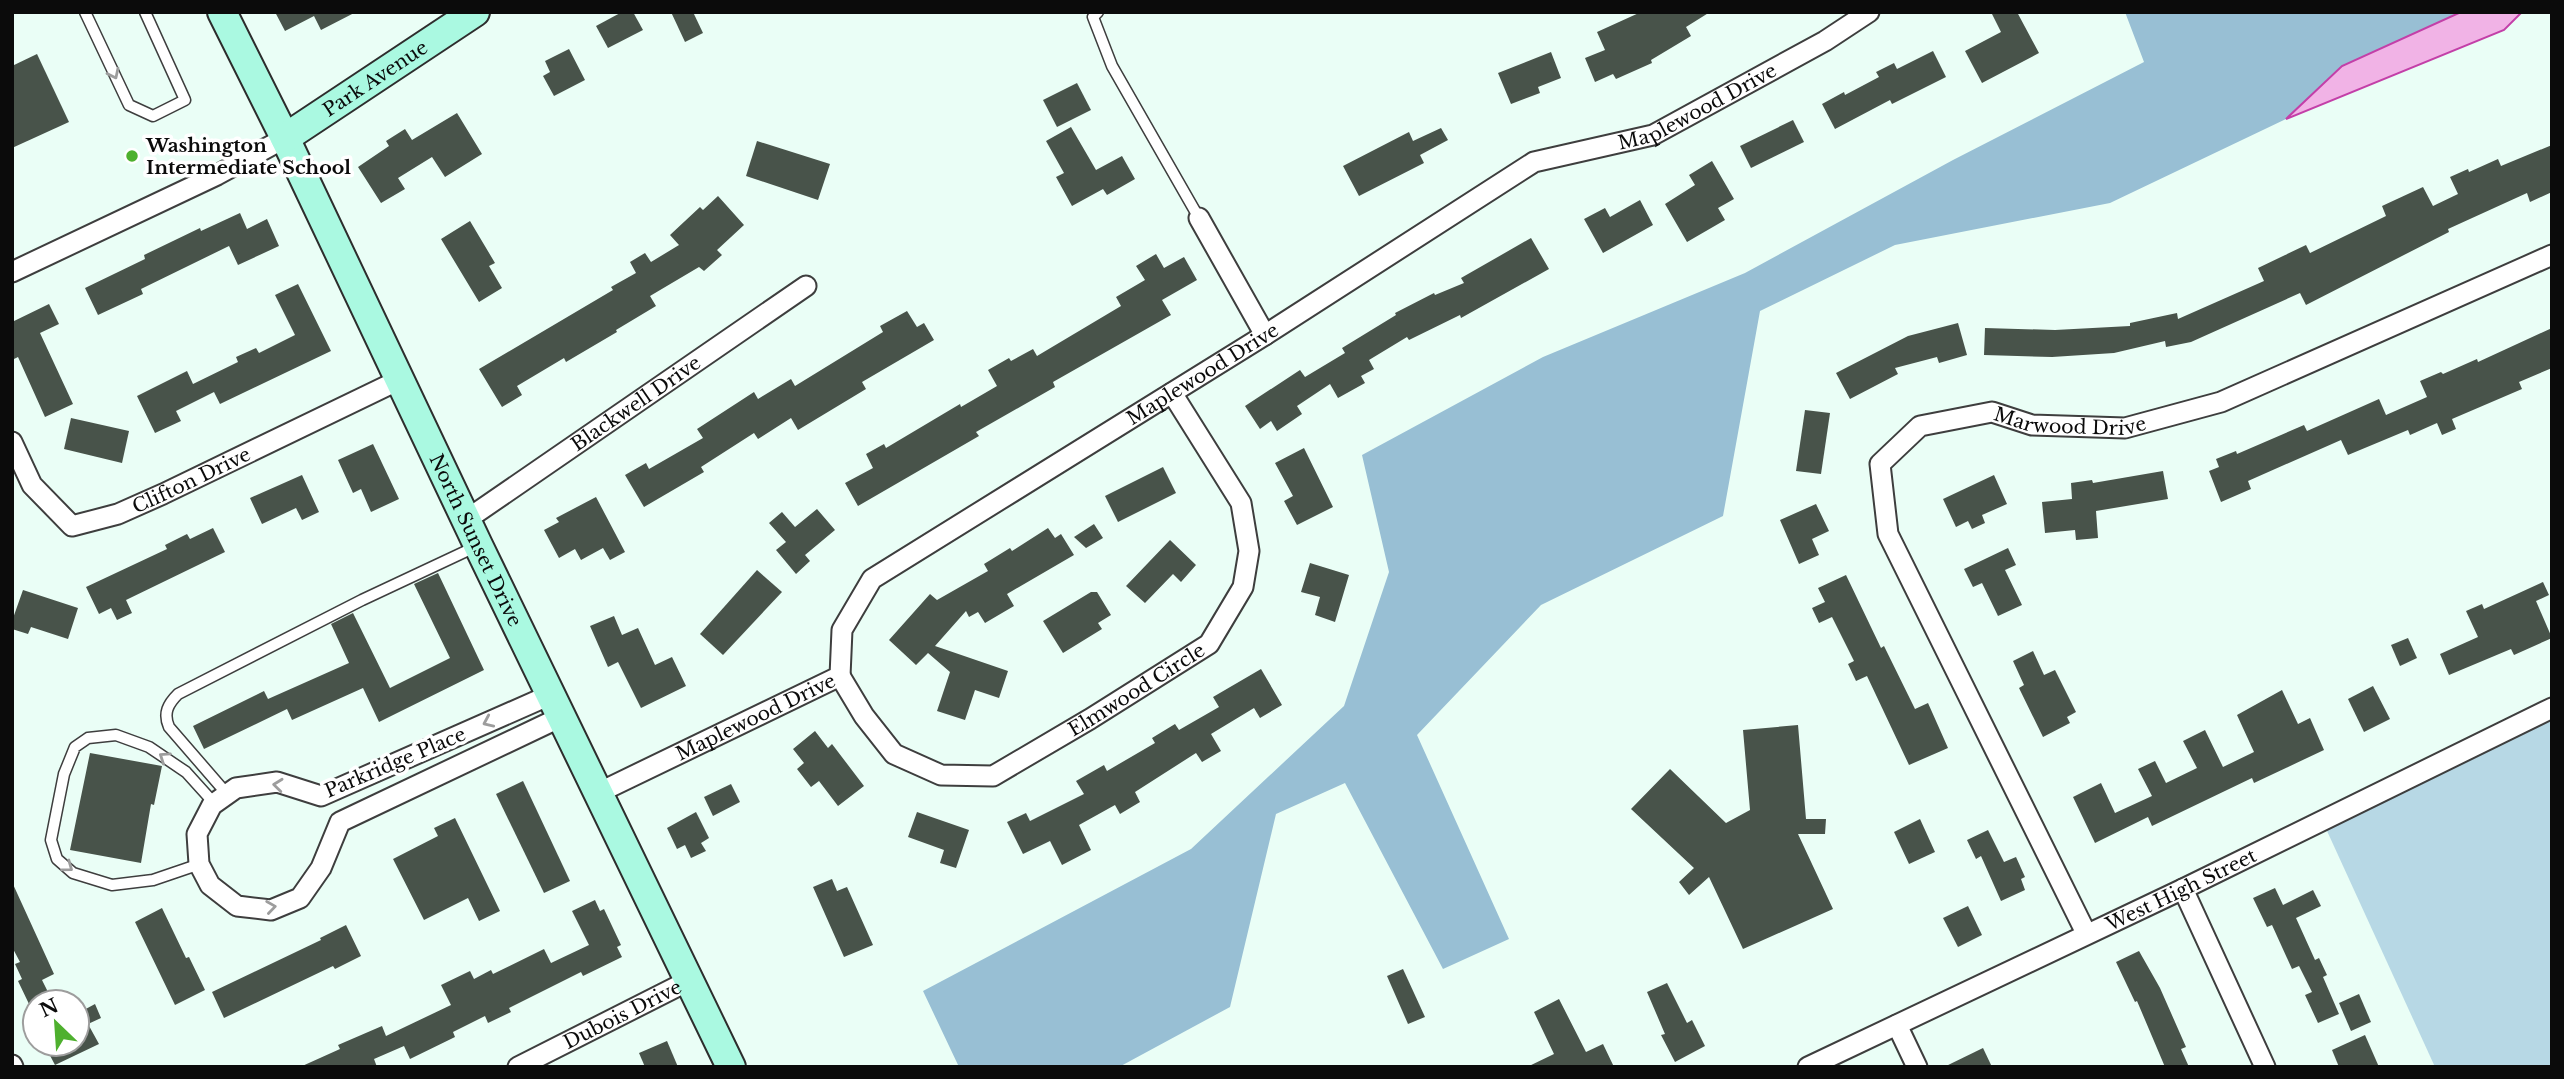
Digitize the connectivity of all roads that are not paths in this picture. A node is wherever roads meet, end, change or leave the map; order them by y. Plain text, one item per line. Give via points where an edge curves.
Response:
1 (85, 12) edge
2 (145, 12) edge
3 (222, 12) edge
4 (475, 12) edge
5 (1098, 12) edge
6 (1869, 12) edge
7 (285, 138) junction
8 (1199, 218) joint
9 (2552, 255) edge
10 (12, 272) edge
11 (806, 286) dead end
12 (1265, 335) junction
13 (399, 380) junction
14 (1172, 393) junction
15 (12, 442) edge
16 (472, 533) junction
17 (840, 676) junction
18 (556, 706) junction
19 (2552, 708) edge
20 (598, 793) junction
21 (221, 799) junction
22 (200, 864) junction
23 (2183, 889) junction
24 (2086, 933) junction
25 (690, 980) junction
26 (1896, 1025) junction
27 (518, 1067) edge
28 (731, 1067) edge
29 (1808, 1067) edge
30 (1917, 1067) edge
31 (2265, 1067) edge

1 -> 2 lane via 129,105 153,116 185,100
3 - 7 main road, North Sunset Drive
4 - 7 main road, Park Avenue
5 - 8 lane via 1093,17 1112,66
6 - 12 street, Maplewood Drive via 1653,135 1534,162
7 - 10 street, Park Avenue
7 - 13 main road, North Sunset Drive
8 - 12 street
9 - 24 street, Marwood Drive via 2221,402 2125,428 2032,425 1992,412 1920,426 1880,464 1888,534
11 - 16 street, Blackwell Drive
12 - 14 street, Maplewood Drive
13 - 15 street, Clifton Drive via 163,494 118,514 72,526 32,485
13 - 16 main road, North Sunset Drive
14 - 17 street, Maplewood Drive via 872,579 842,630
14 - 17 street, Elmwood Circle via 1241,503 1249,551 1242,587 1209,644 993,776 941,775 894,754
16 - 18 main road, North Sunset Drive
16 - 21 lane via 362,600 177,694 167,707 166,721
17 - 20 street, Maplewood Drive
18 - 20 main road, North Sunset Drive
18 -> 21 street, Parkridge Place via 321,796 277,782 236,788
22 -> 18 street, Parkridge Place via 210,886 237,906 271,910 300,898 321,868 340,822
19 - 23 street, West High Street
20 - 25 main road, North Sunset Drive
21 - 22 street via 197,834
21 -> 22 lane via 149,747 116,735 88,738 75,747 64,774 51,840 57,859 73,873 112,885 153,880
23 - 24 street, West High Street
23 - 31 street
24 - 26 street, West High Street
25 - 27 street, Dubois Drive
25 - 28 main road, North Sunset Drive
26 - 29 street, West High Street
26 - 30 street

